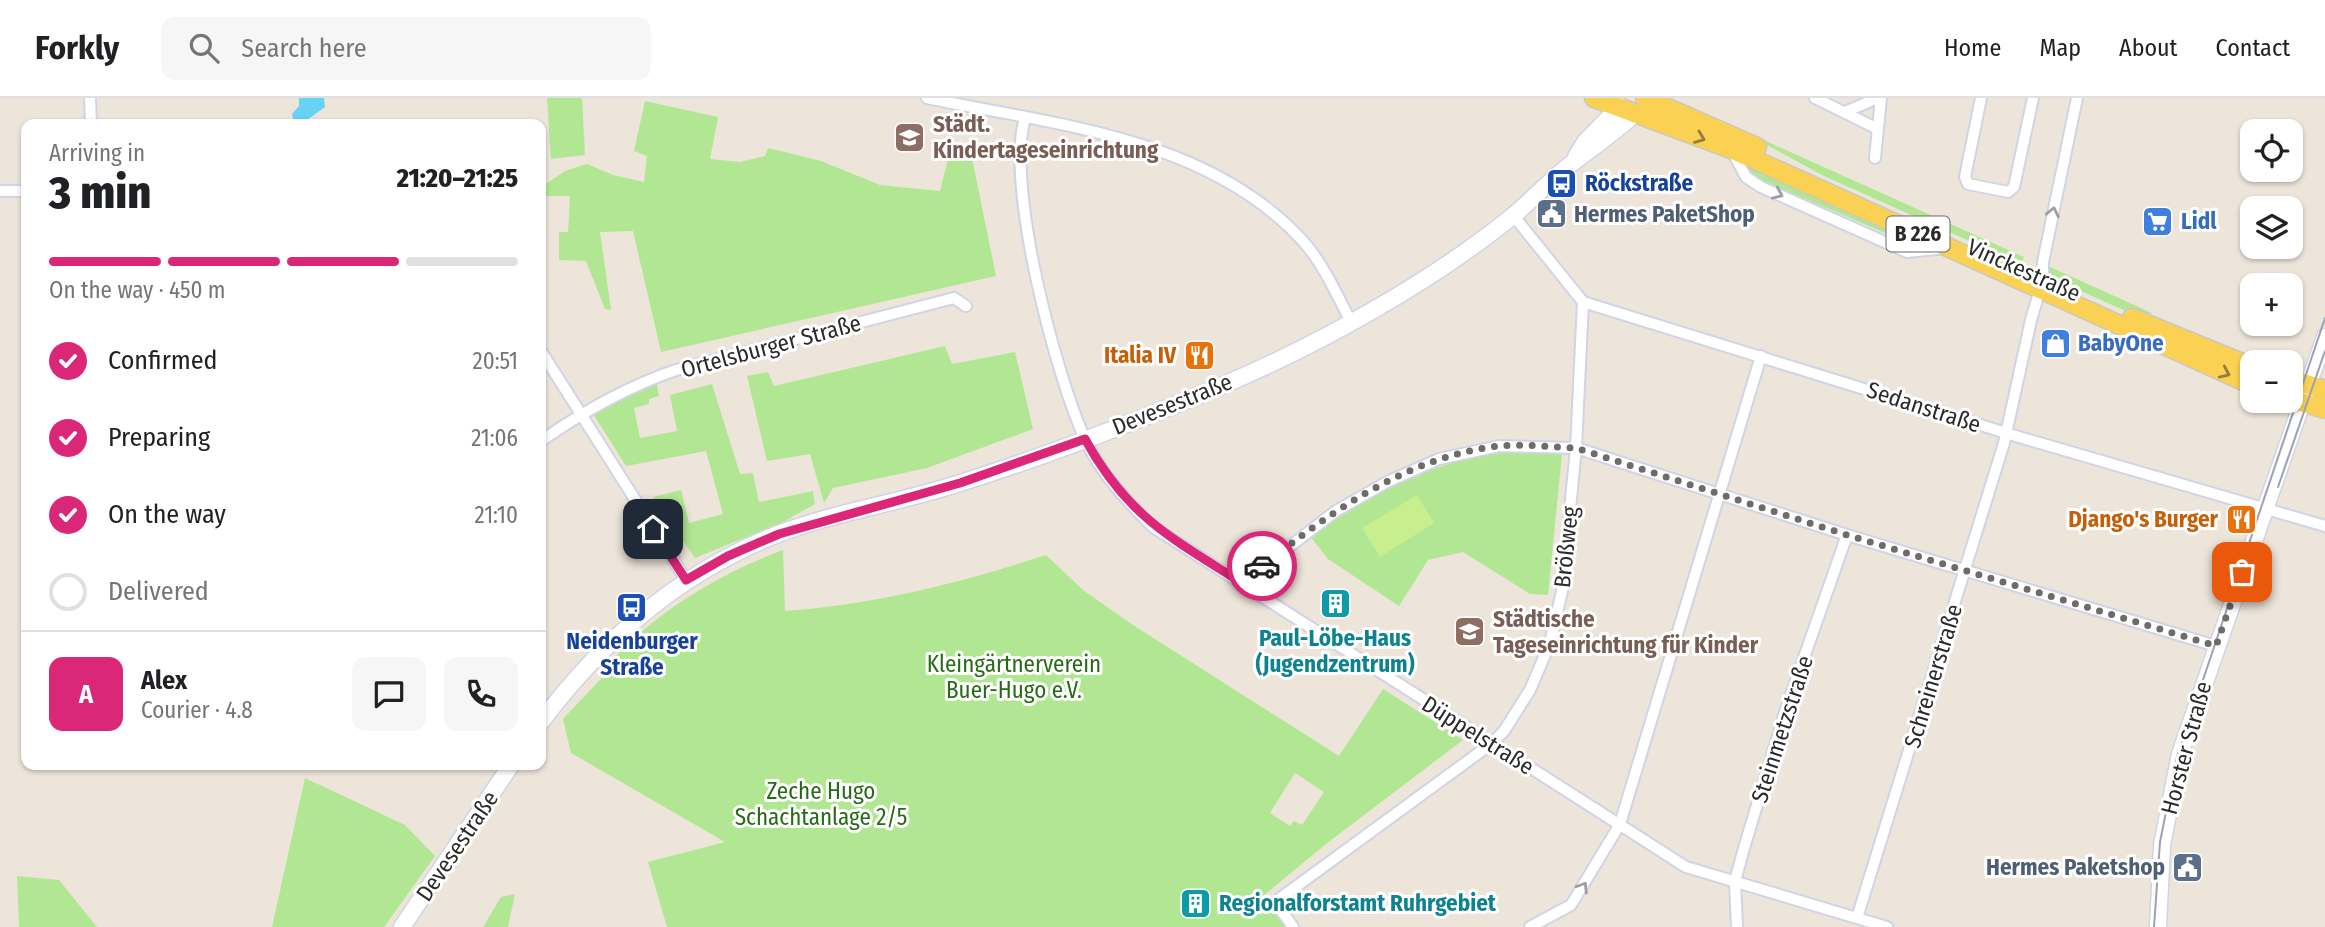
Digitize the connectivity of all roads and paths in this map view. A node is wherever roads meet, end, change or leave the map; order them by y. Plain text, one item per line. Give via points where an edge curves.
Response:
1 (90, 98) edge
2 (927, 98) edge
3 (1594, 98) edge
4 (1815, 98) edge
5 (1880, 98) edge
6 (1981, 98) edge
7 (2034, 98) edge
8 (2077, 98) edge
9 (1639, 102) edge
10 (1845, 112) junction
11 (1025, 118) junction
12 (91, 119) edge
13 (1878, 129) junction
14 (1875, 158) dead end
15 (0, 191) edge
16 (21, 191) edge
17 (1513, 215) junction
18 (2041, 284) junction
19 (1583, 302) junction
20 (966, 306) dead end
21 (1351, 322) junction
22 (2325, 337) edge
23 (1761, 356) junction
24 (546, 359) edge
25 (2240, 362) edge
26 (2240, 379) edge
27 (2308, 385) edge
28 (2303, 403) edge
29 (2325, 409) edge
30 (2293, 413) edge
31 (580, 414) junction
32 (2007, 433) junction
33 (546, 438) edge
34 (1085, 439) junction
35 (1576, 448) junction
36 (1719, 494) junction
37 (2265, 510) junction
38 (2325, 526) edge
39 (1847, 535) junction
40 (1965, 571) junction
41 (686, 580) junction
42 (1242, 583) junction
43 (2216, 646) junction
44 (546, 715) edge
45 (1491, 744) junction
46 (508, 770) edge
47 (1620, 824) junction
48 (1735, 881) junction
49 (1857, 918) junction
50 (402, 927) edge
51 (1293, 927) edge
52 (1530, 927) edge
53 (1737, 927) edge
54 (1887, 927) edge
55 (2158, 927) edge

1 - 12 street
2 - 11 street
3 - 9 main road, Vinckestraße / B 226
4 - 10 street
5 - 10 street
5 - 13 street
6 - 7 street via 1965,177 1968,184 2008,192 2014,187
18 -> 8 street, Schreinerstraße
9 - 17 street, Devesestraße via 1604,141
9 - 18 main road, Vinckestraße / B 226
9 -> 18 main road, Vinckestraße / B 226 via 1947,247
10 - 13 street
11 - 21 street via 1147,146 1231,183 1303,242
11 - 34 street, Düppelstraße via 1021,131 1023,178 1037,277 1054,349
13 - 14 street
15 - 16 street
17 - 19 street
17 - 21 street, Devesestraße via 1398,296
18 - 25 main road, Vinckestraße / B 226
18 -> 26 main road, Vinckestraße / B 226
18 - 32 street, Schreinerstraße
19 - 23 street, Sedanstraße
19 - 35 street, Brößweg
20 - 31 street, Ortelsburger Straße via 954,298 676,370 634,384
21 - 34 street, Devesestraße via 1223,385
22 - 27 street, Horster Straße
23 - 32 street, Sedanstraße
23 - 36 street
24 - 31 street
28 - 29 main road
30 - 37 street, Horster Straße
31 - 33 street, Ortelsburger Straße
31 - 41 street
32 - 37 street, Sedanstraße
32 - 40 street, Schreinerstraße
34 - 41 street, Devesestraße via 960,483 779,534
34 - 42 street, Düppelstraße via 1118,492 1153,527
35 - 36 street
35 - 42 street via 1499,446 1439,459 1336,510
35 - 45 street, Brößweg via 1554,631 1530,690
36 - 39 street
36 - 47 street
37 - 38 street, Sedanstraße
37 - 43 street, Horster Straße
39 - 40 street
39 - 48 street, Steinmetzstraße via 1786,709
40 - 43 street
40 - 49 street, Schreinerstraße
41 - 44 street, Devesestraße via 638,615 571,682
42 - 45 street, Düppelstraße
43 - 55 street, Horster Straße via 2180,754 2169,804
45 - 47 street, Düppelstraße
45 - 51 street, Brößweg via 1275,902
46 - 50 street, Devesestraße
47 - 48 street, Düppelstraße via 1686,867
52 -> 47 street via 1571,905
48 - 49 street, Düppelstraße
48 - 53 street, Steinmetzstraße
49 - 54 street, Düppelstraße

